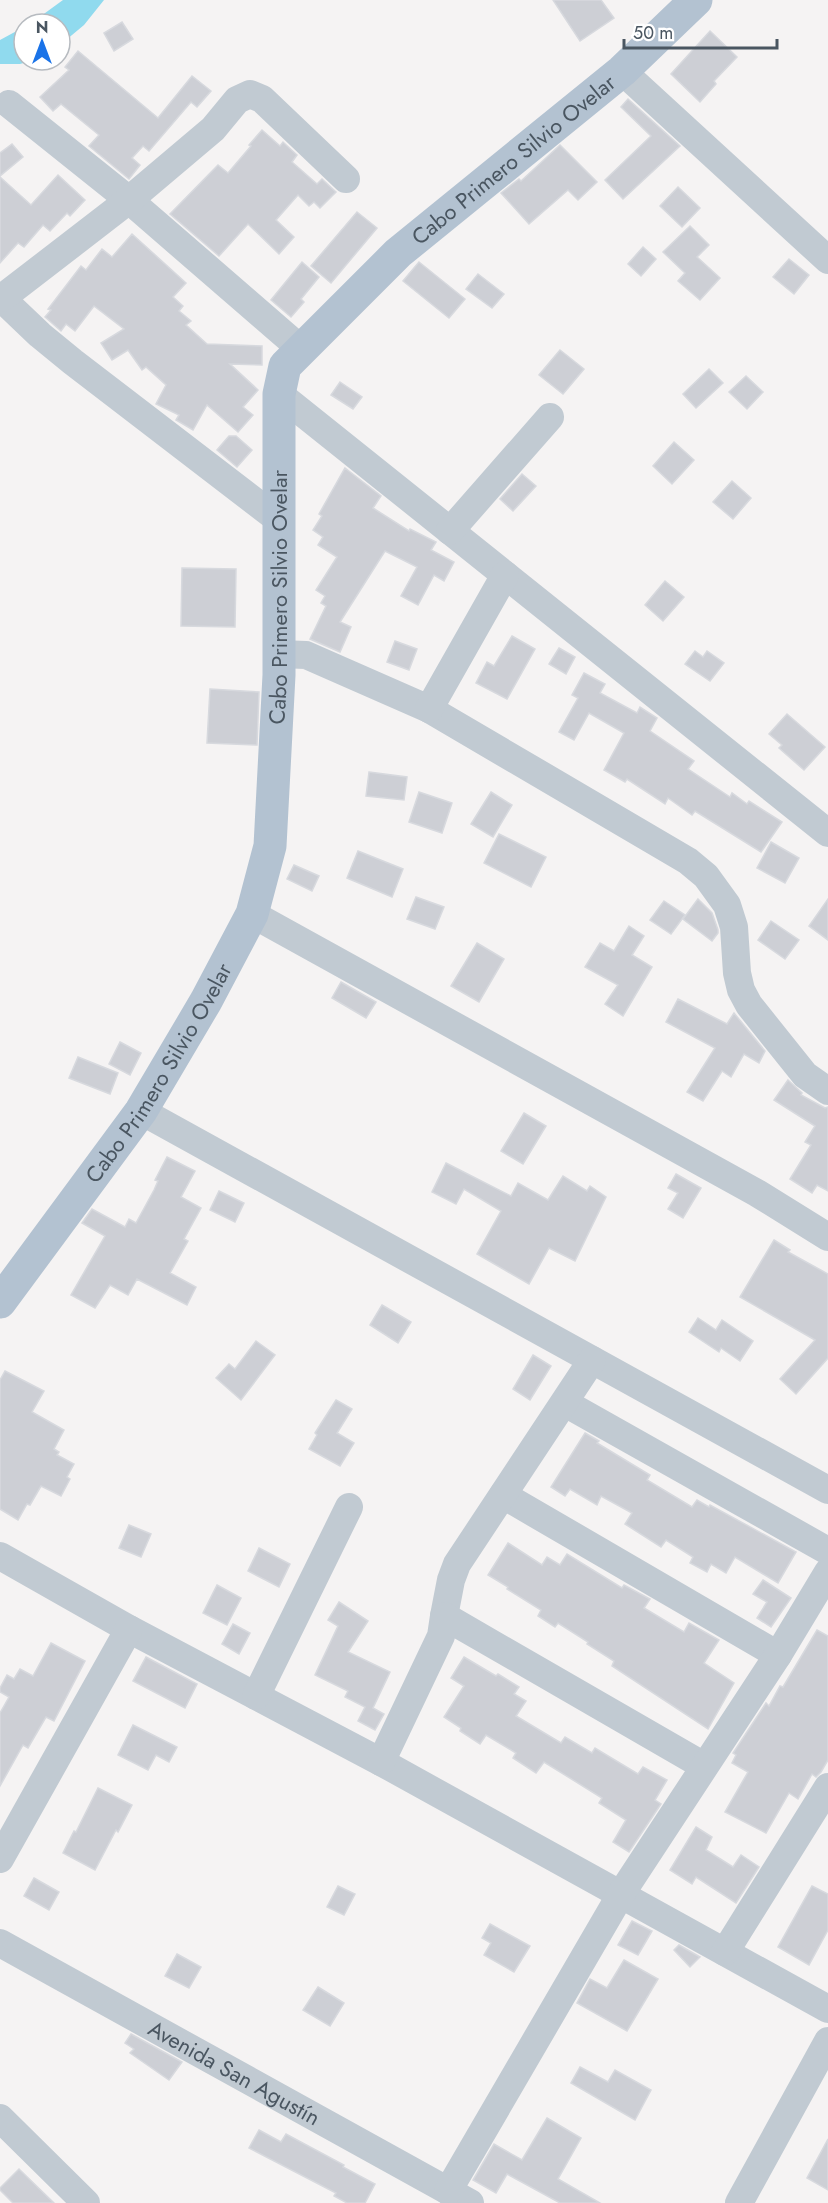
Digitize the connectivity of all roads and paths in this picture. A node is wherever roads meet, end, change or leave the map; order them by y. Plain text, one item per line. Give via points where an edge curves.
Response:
1 (696, 0) edge
2 (622, 71) junction
3 (9, 104) dead end
4 (346, 179) dead end
5 (129, 200) junction
6 (828, 260) edge
7 (1, 297) edge
8 (301, 349) junction
9 (279, 394) junction
10 (550, 417) dead end
11 (279, 520) junction
12 (450, 531) junction
13 (505, 575) junction
14 (279, 654) junction
15 (429, 709) junction
16 (828, 833) edge
17 (252, 914) junction
18 (828, 1091) edge
19 (141, 1111) junction
20 (828, 1237) edge
21 (0, 1302) edge
22 (592, 1360) junction
23 (565, 1403) junction
24 (828, 1490) edge
25 (503, 1495) junction
26 (349, 1507) dead end
27 (828, 1551) edge
28 (0, 1556) edge
29 (828, 1572) edge
30 (444, 1616) junction
31 (129, 1629) junction
32 (778, 1655) junction
33 (256, 1696) junction
34 (381, 1762) junction
35 (704, 1766) junction
36 (828, 1787) edge
37 (0, 1859) edge
38 (621, 1894) junction
39 (0, 1943) edge
40 (725, 1952) junction
41 (826, 2004) edge
42 (828, 2041) edge
43 (0, 2118) edge
44 (459, 2197) edge
45 (86, 2203) edge
46 (739, 2203) edge

1 - 2 main road, Cabo Primero Silvio Ovelar
2 - 6 street
2 - 8 main road, Cabo Primero Silvio Ovelar via 399,253
3 - 5 street
4 - 5 street via 262,99 250,94 237,100 213,129
5 - 7 street
5 - 8 street
7 - 11 street via 73,362
8 - 9 main road, Cabo Primero Silvio Ovelar via 285,366
9 - 11 main road, Cabo Primero Silvio Ovelar
9 - 12 street
10 - 12 street
11 - 14 main road, Cabo Primero Silvio Ovelar
12 - 13 street
13 - 15 street
13 - 16 street
14 - 15 street via 306,655
14 - 17 main road, Cabo Primero Silvio Ovelar via 270,846
15 - 18 street via 688,861 706,876 727,904 734,927 737,974 748,1005 805,1075
17 - 19 main road, Cabo Primero Silvio Ovelar
17 - 20 street
19 - 21 main road, Cabo Primero Silvio Ovelar
19 - 22 street
22 - 23 street
22 - 24 street
23 - 25 street
23 - 27 street
25 - 30 street via 457,1564
25 - 32 street
26 - 33 street
28 - 31 street
29 - 32 street
30 - 34 street via 441,1636
30 - 35 street
31 - 33 street
31 - 37 street
32 - 35 street
33 - 34 street
34 - 38 street
35 - 38 street
36 - 40 street
38 - 40 street
38 - 44 street
39 - 44 street, Avenida San Agustín
40 - 41 street
42 - 46 street
43 - 45 street

